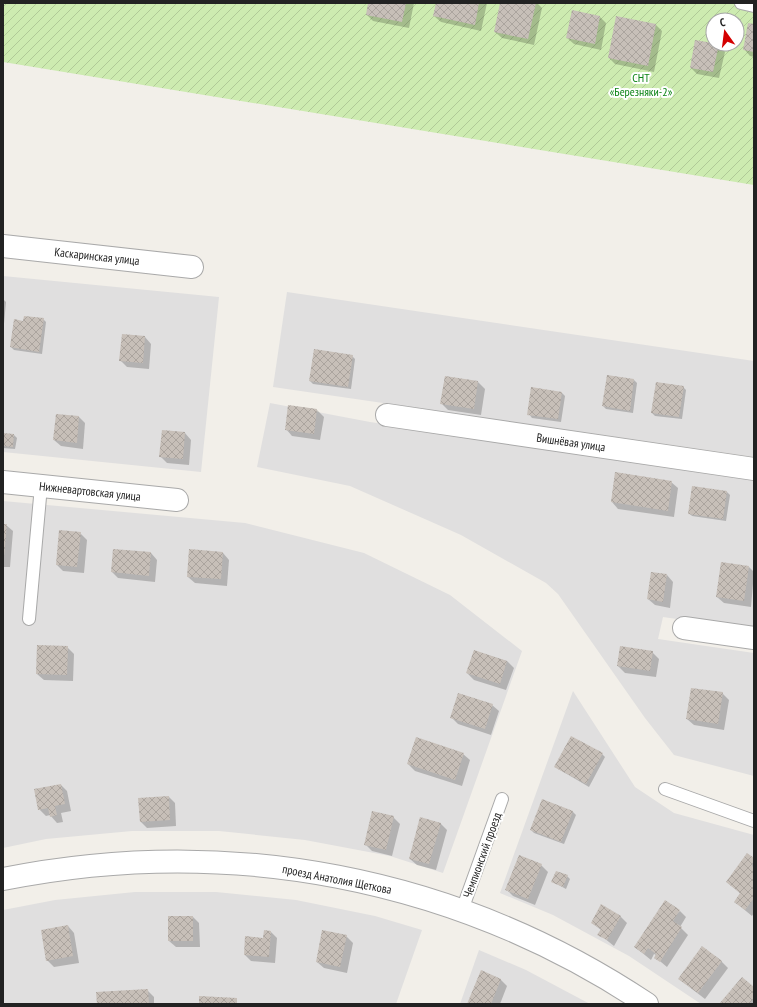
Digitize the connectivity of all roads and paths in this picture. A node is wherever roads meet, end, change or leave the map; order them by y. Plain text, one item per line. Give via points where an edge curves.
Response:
1 (741, 3) edge
2 (754, 6) edge
3 (3, 246) edge
4 (192, 266) dead end
5 (387, 415) dead end
6 (754, 469) edge
7 (3, 482) edge
8 (42, 486) junction
9 (177, 500) dead end
10 (30, 619) dead end
11 (684, 628) dead end
12 (754, 638) edge
13 (665, 789) dead end
14 (502, 799) dead end
15 (754, 821) edge
16 (3, 879) edge
17 (462, 910) junction
18 (647, 1004) edge

1 - 2 lane
3 - 4 street, Каскаринская улица
5 - 6 street, Вишнёвая улица
7 - 8 street, Нижневартовская улица
8 - 9 street, Нижневартовская улица
8 - 10 lane
11 - 12 street
13 - 15 lane
14 - 17 lane, Чемпионский проезд
16 - 17 street, проезд Анатолия Щеткова via 50,870 134,862 217,862 300,870 382,886
17 - 18 street, проезд Анатолия Щеткова via 540,942

